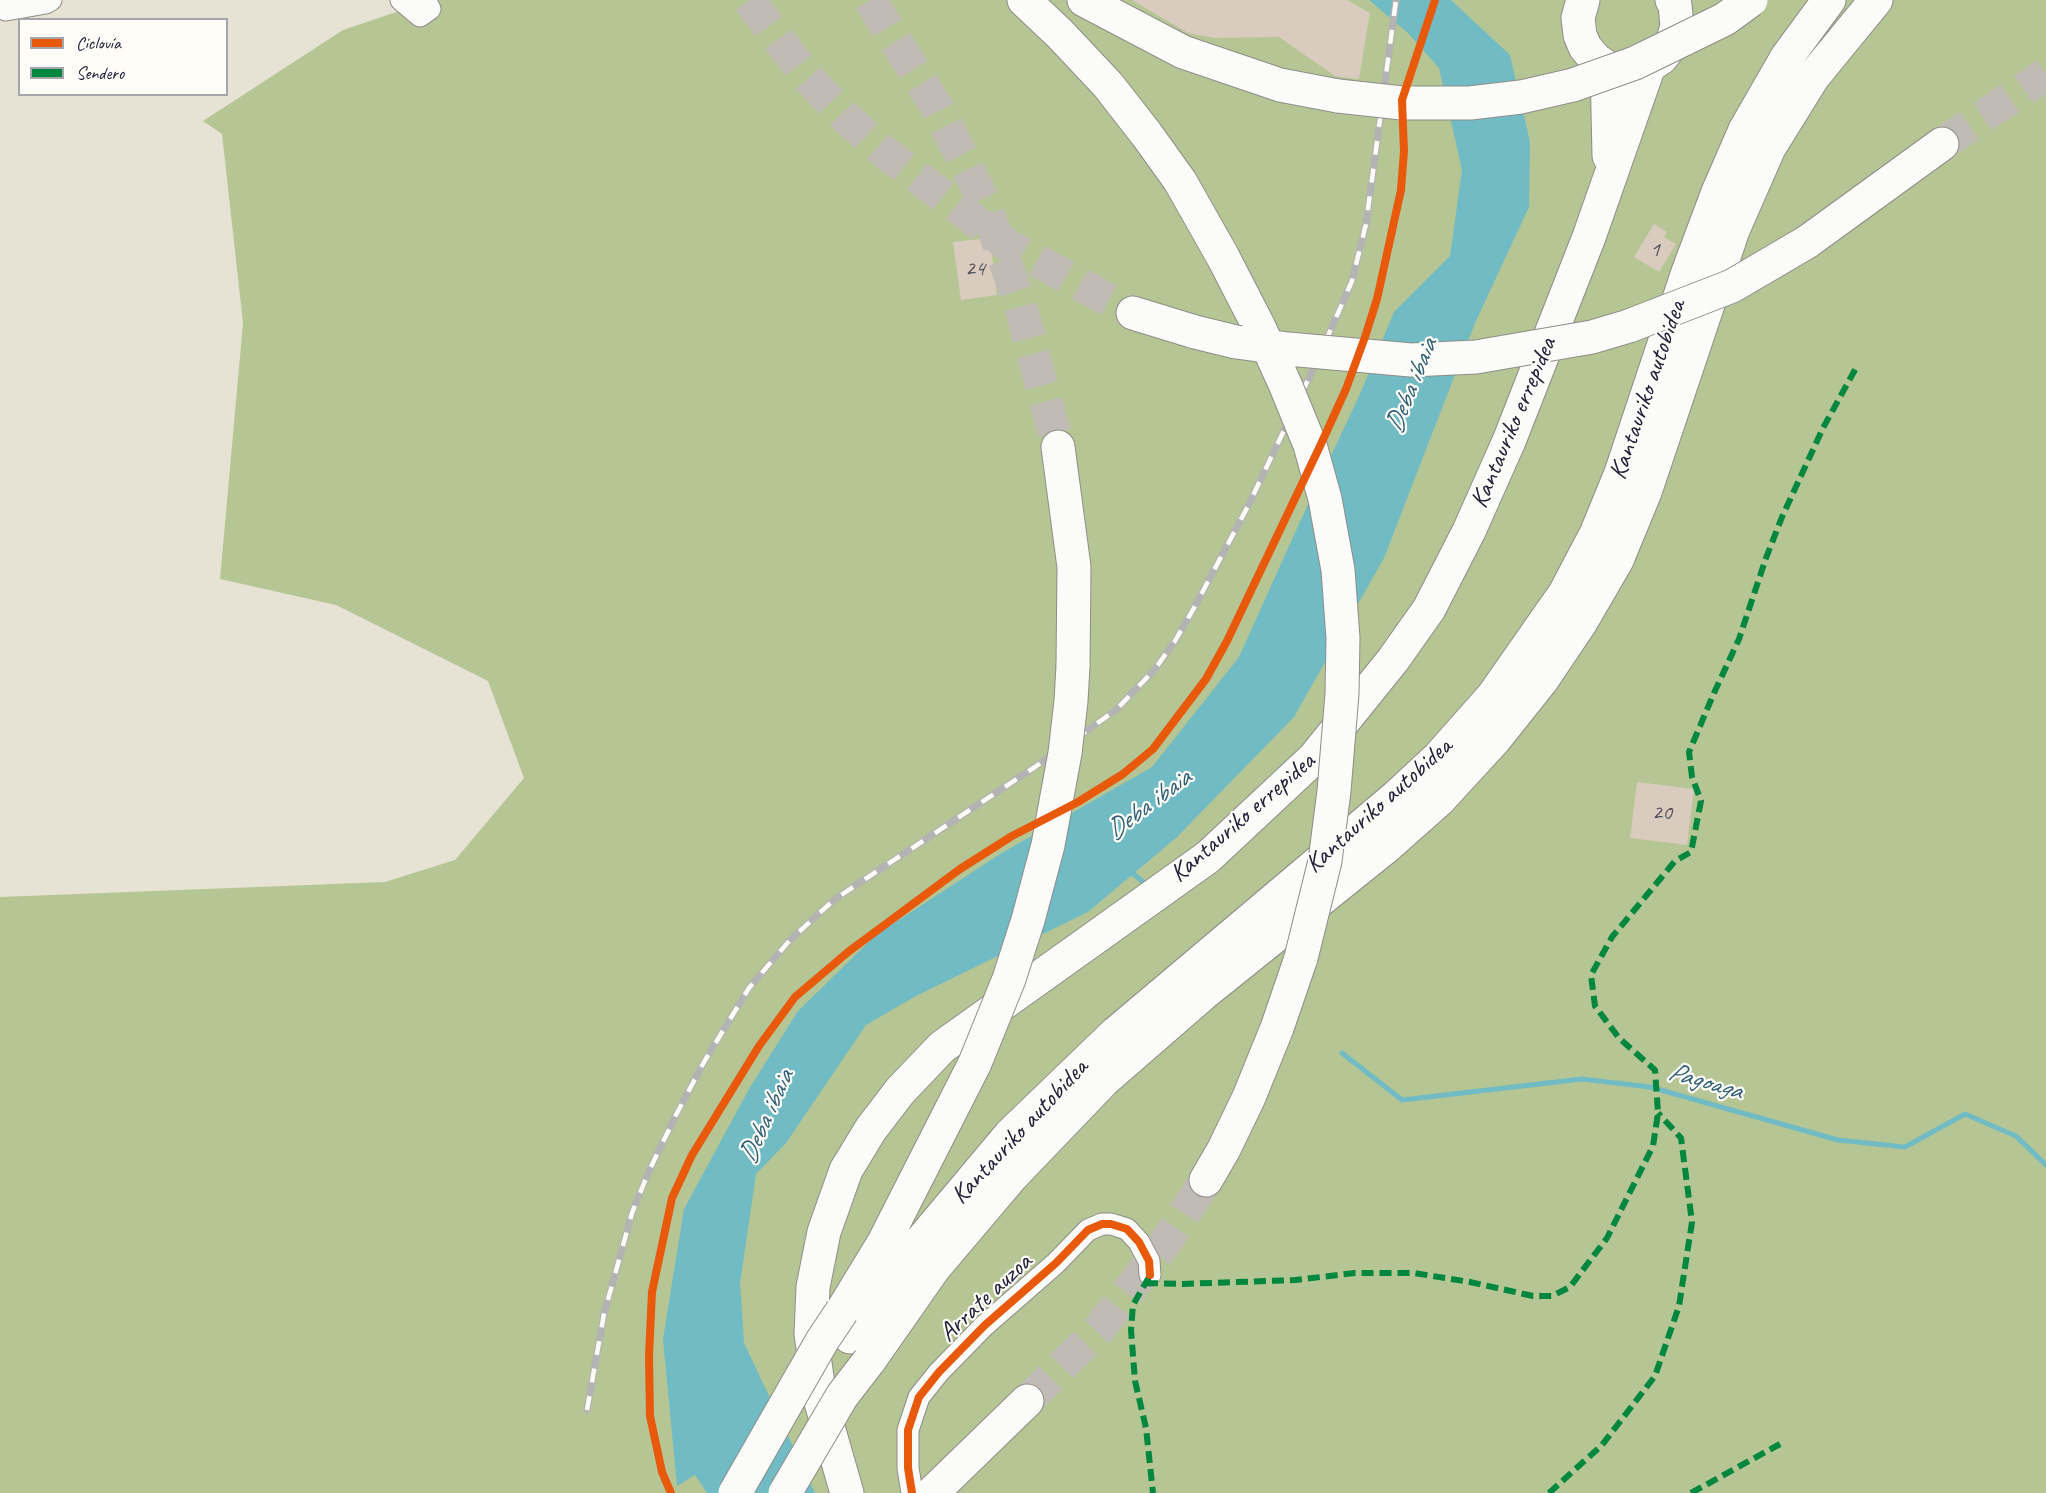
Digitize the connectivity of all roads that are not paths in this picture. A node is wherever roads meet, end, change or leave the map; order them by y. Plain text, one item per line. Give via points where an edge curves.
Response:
1 (51, 0) edge
2 (401, 0) edge
3 (425, 0) edge
4 (1024, 0) edge
5 (1084, 0) edge
6 (1583, 0) edge
7 (1752, 0) edge
8 (1829, 0) edge
9 (1876, 0) edge
10 (1678, 6) edge
11 (0, 9) edge
12 (1649, 66) junction
13 (1607, 67) junction
14 (1942, 144) tunnel mouth
15 (1610, 176) junction
16 (1133, 313) tunnel mouth
17 (1058, 447) tunnel mouth
18 (1206, 1180) tunnel mouth
19 (1150, 1275) dead end
20 (854, 1336) junction
21 (1028, 1401) tunnel mouth
22 (735, 1493) edge
23 (753, 1493) edge
24 (785, 1493) edge
25 (848, 1493) edge
26 (912, 1493) edge
27 (932, 1493) edge

1 - 11 street
2 - 3 street via 420,16 430,9
4 - 18 highway, bridge via 1108,85 1180,182 1212,238 1259,327 1310,445 1338,570 1342,694 1324,861 1301,958 1277,1028 1249,1097
5 - 7 highway, bridge via 1183,52 1281,85 1402,103 1470,103 1573,85 1635,63 1725,19
6 - 13 highway via 1578,18 1580,35 1585,47
8 - 20 highway, Kantauriko autobidea via 1787,57 1744,130 1688,272 1621,473 1596,534 1565,593 1493,696 1439,757 1396,797 1116,1033 1010,1135 906,1259
9 - 20 highway, Kantauriko autobidea via 1813,77 1769,148 1733,230 1646,492 1617,560 1542,681 1438,801 1104,1080 1011,1177 934,1268
10 - 12 highway via 1672,44
12 - 13 highway via 1627,71
12 - 15 highway, Kantauriko errepidea
13 - 15 highway
14 - 16 highway, bridge via 1807,243 1732,286 1638,323 1592,336 1476,357 1411,360 1236,342
15 - 25 highway, Kantauriko errepidea via 1505,451 1429,609 1393,660 1314,758 1208,857 942,1047 900,1091 846,1170 824,1232 813,1287 811,1334 820,1399
17 - 20 highway, bridge via 1074,567 1072,666 1065,753 1048,845 1009,979 975,1063 884,1242
19 - 26 street, Arrate auzoa via 1149,1261 1127,1229 1102,1224 1088,1230 986,1325 919,1397 908,1430
20 - 22 highway, bridge via 794,1390
20 - 23 highway, Kantauriko autobidea
20 - 24 highway, bridge via 842,1396
21 - 27 highway

